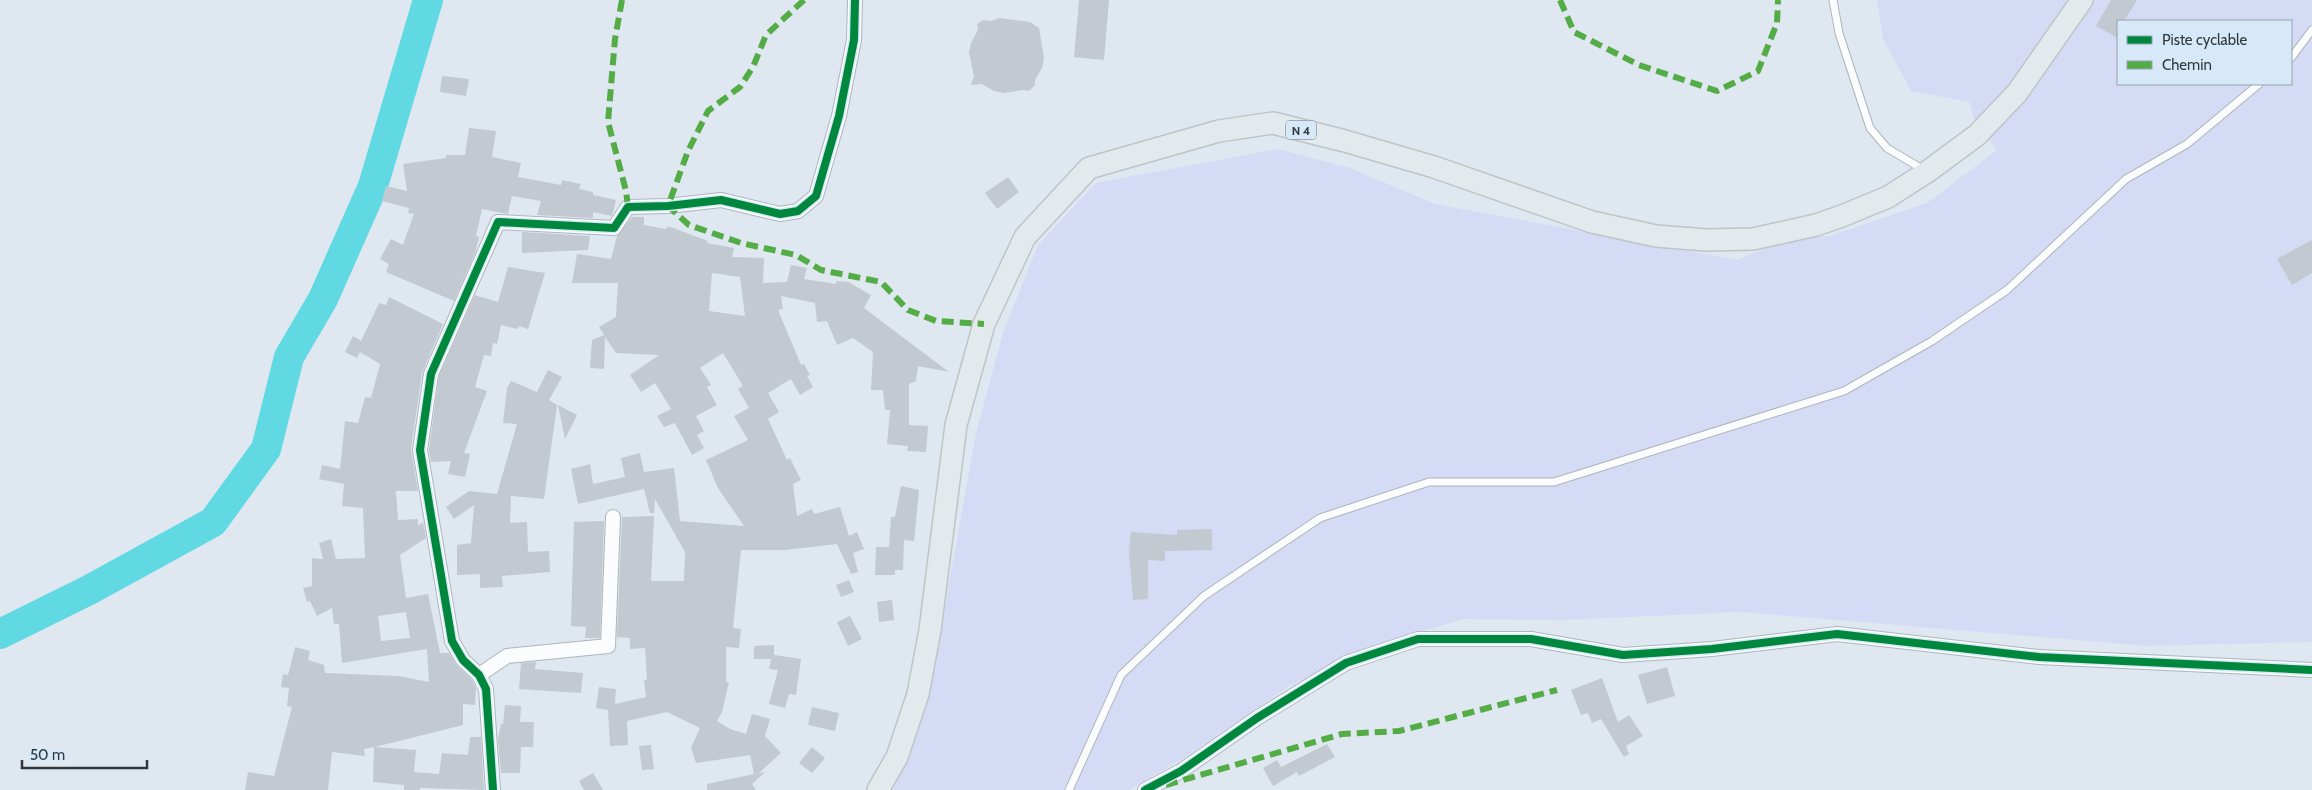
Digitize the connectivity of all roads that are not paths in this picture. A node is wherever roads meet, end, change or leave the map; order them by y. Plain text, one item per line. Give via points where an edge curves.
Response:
1 (855, 0) edge
2 (1833, 0) edge
3 (2082, 0) edge
4 (2312, 30) edge
5 (2292, 57) edge
6 (2258, 85) edge
7 (1927, 172) junction
8 (613, 517) dead end
9 (2312, 670) edge
10 (480, 675) junction
11 (493, 790) edge
12 (878, 790) edge
13 (1069, 790) edge
14 (1145, 790) edge

1 - 10 street via 854,40 839,116 816,196 798,211 780,214 721,200 628,207 614,228 498,222 431,374 420,450 452,640 462,660
2 - 7 lane via 1839,34 1870,128 1887,148
3 - 7 main road, N 4 via 2017,93 1976,135
4 - 5 lane
6 - 13 lane via 2187,144 2126,179 2007,290 1932,341 1844,391 1554,482 1429,482 1320,518 1204,596 1121,675
7 - 12 main road, N 4 via 1888,197 1816,225 1753,239 1706,240 1656,236 1592,222 1434,167 1273,123 1219,131 1089,168 1025,238 984,324 956,425 930,630 918,694 897,757
8 - 10 street via 608,646 506,656
9 - 14 street via 2039,657 1837,634 1712,649 1623,655 1531,639 1418,639 1346,663 1257,718 1181,771
10 - 11 street via 486,689

